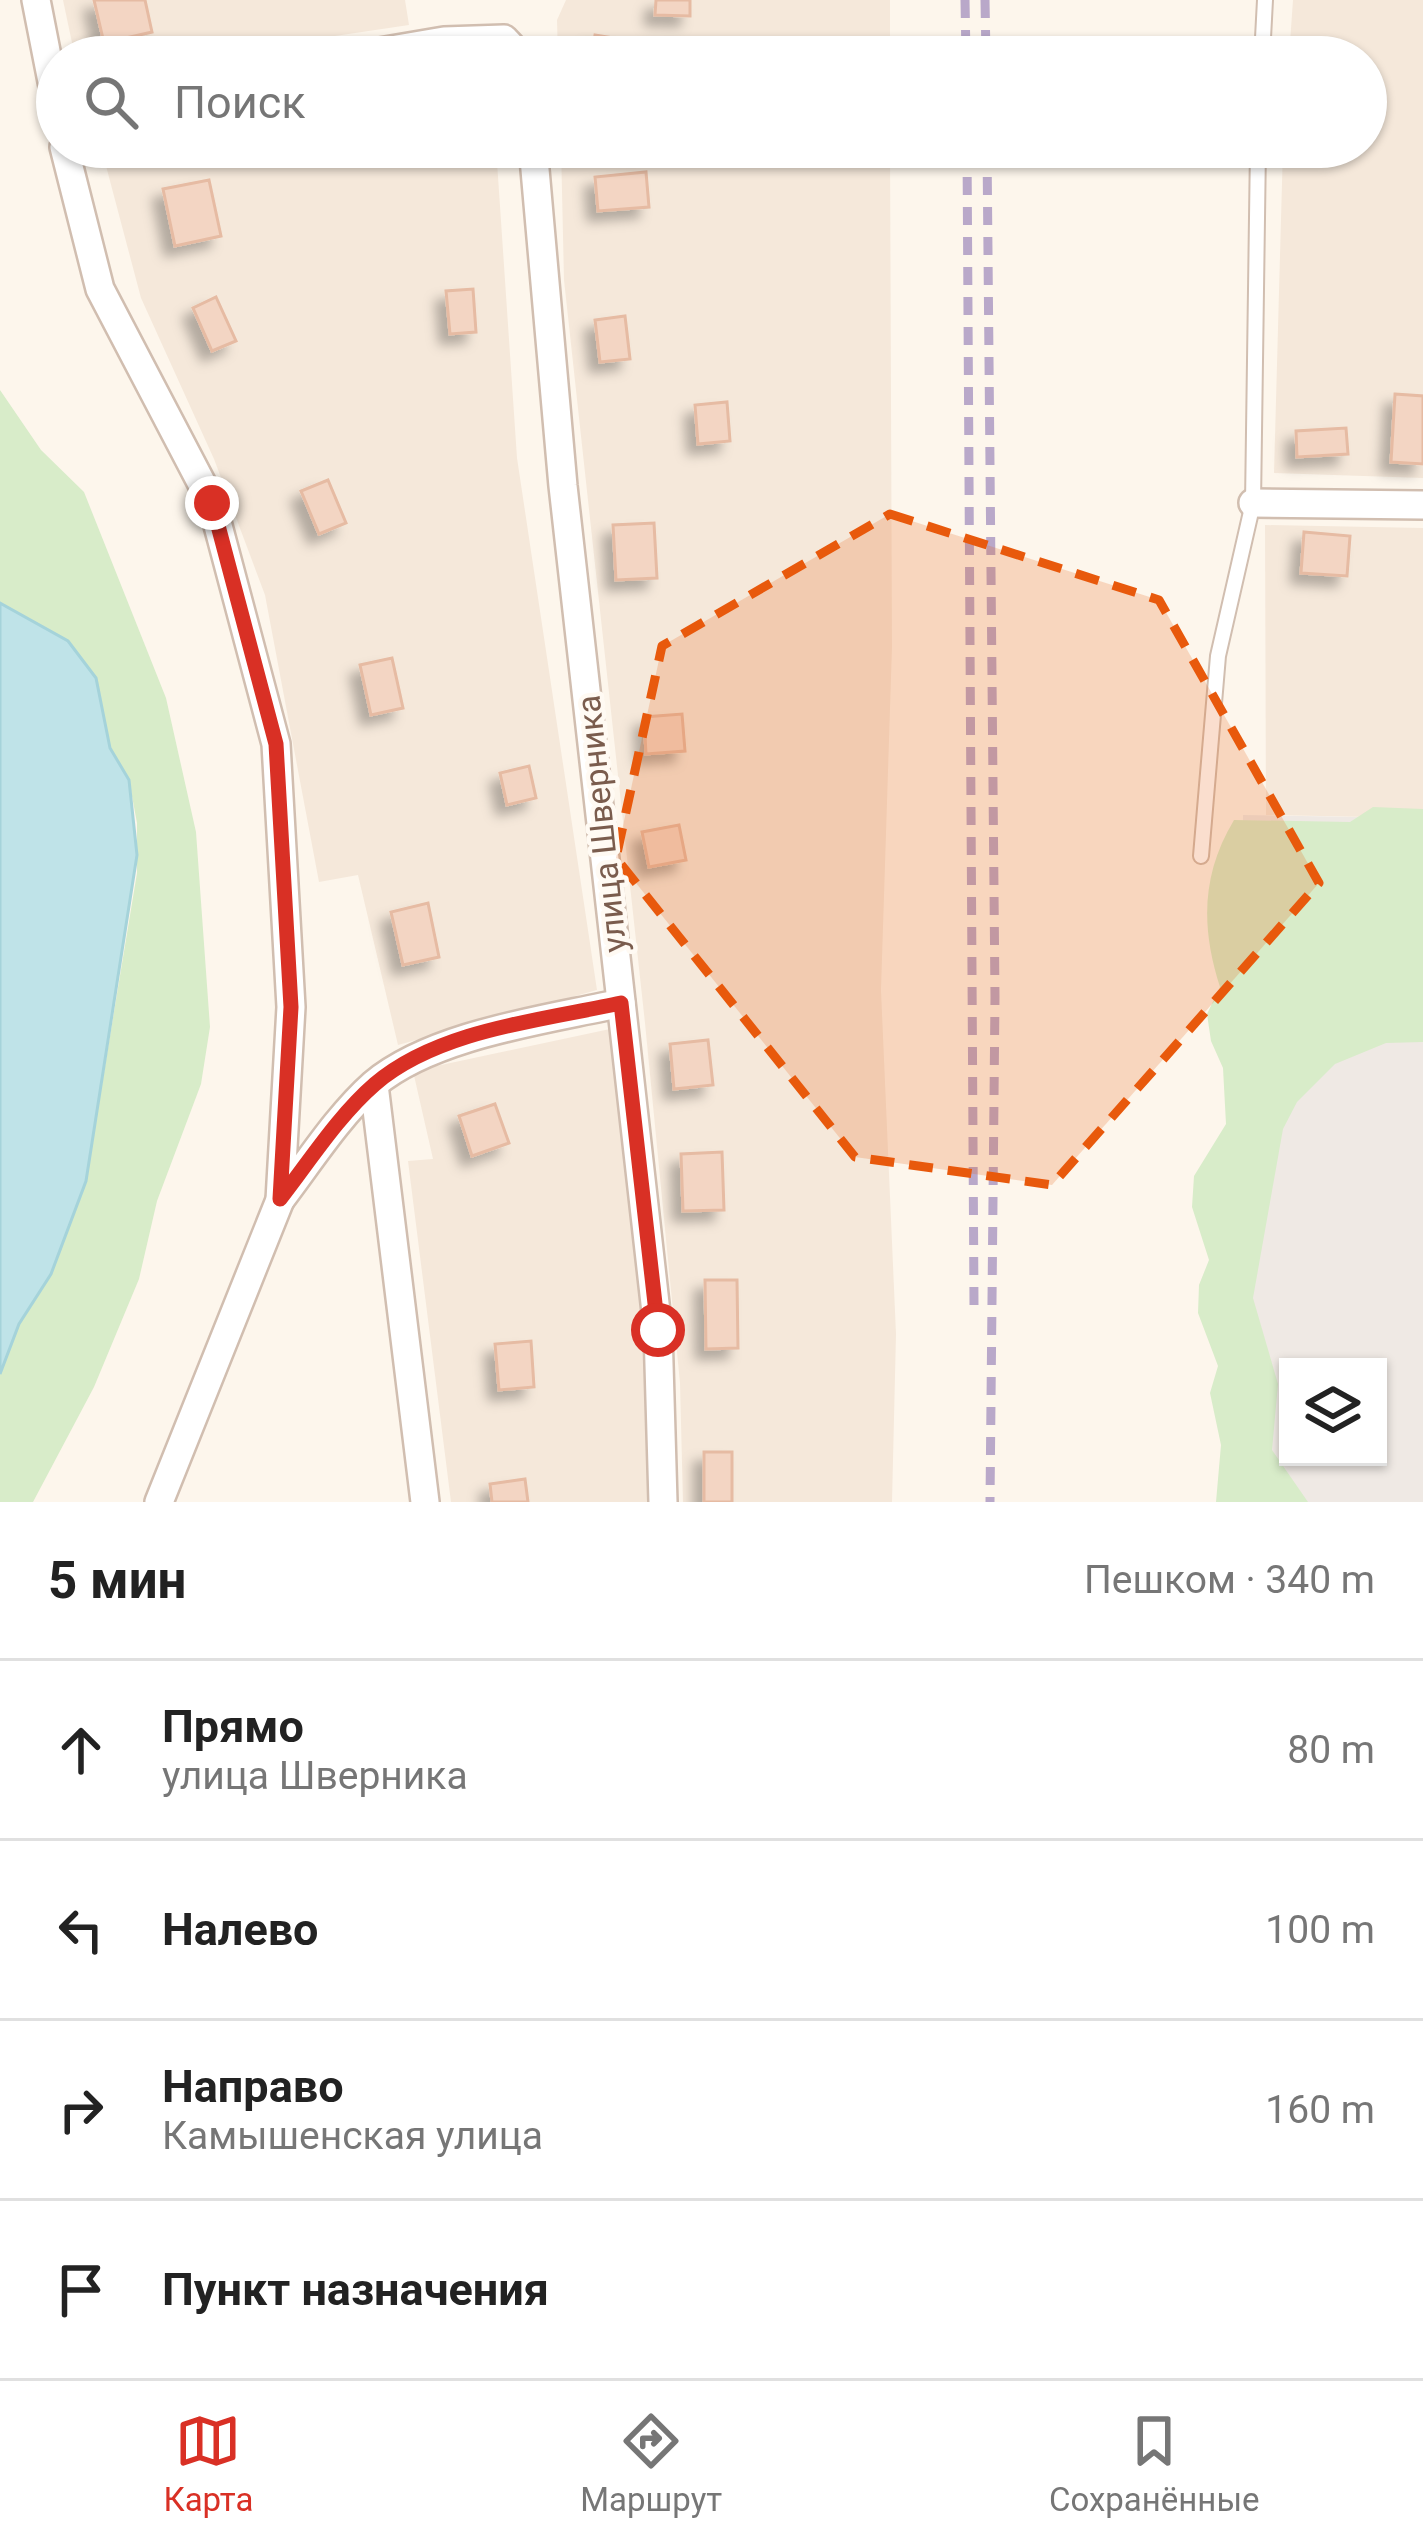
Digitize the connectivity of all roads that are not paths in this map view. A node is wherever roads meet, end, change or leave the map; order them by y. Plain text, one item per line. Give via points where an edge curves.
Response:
1 (36, 0) edge
2 (1265, 0) edge
3 (42, 36) edge
4 (1263, 36) edge
5 (69, 168) edge
6 (535, 168) edge
7 (1258, 168) edge
8 (1253, 503) junction
9 (1423, 505) edge
10 (1201, 856) dead end
11 (621, 1003) junction
12 (374, 1085) junction
13 (280, 1199) junction
14 (419, 1500) edge
15 (159, 1502) edge
16 (663, 1502) edge

1 - 3 street
2 - 4 lane
5 - 13 street via 100,289 212,503 276,744 291,1007
6 - 11 street, улица Шверника
7 - 8 lane
8 - 9 street
8 - 10 lane via 1218,656
11 - 12 street via 425,1054
11 - 16 street, улица Шверника via 658,1330
12 - 13 street
12 - 14 street
13 - 15 street

